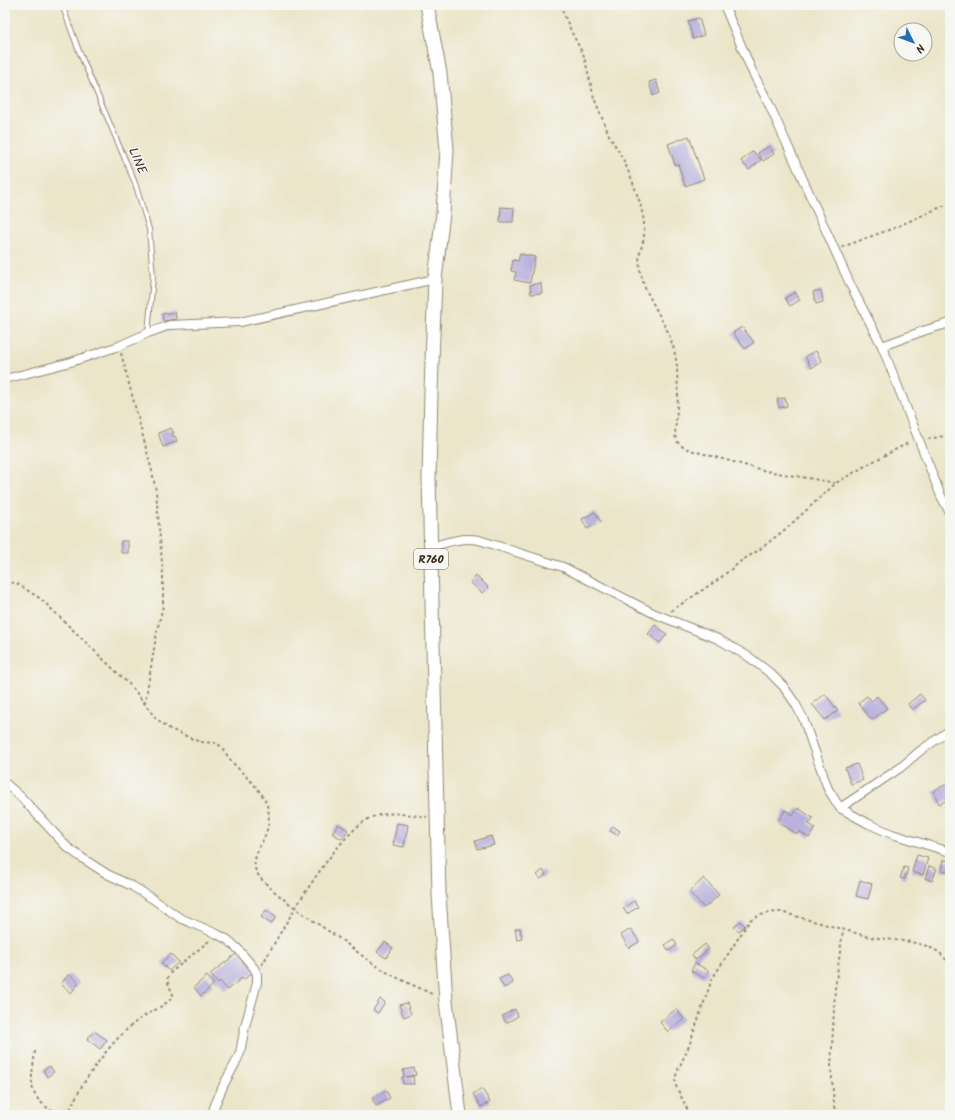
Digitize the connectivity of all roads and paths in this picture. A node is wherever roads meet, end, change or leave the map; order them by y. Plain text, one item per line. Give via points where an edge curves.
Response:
1 (62, 5) edge
2 (427, 5) edge
3 (560, 5) edge
4 (724, 5) edge
5 (950, 203) edge
6 (835, 249) junction
7 (435, 279) junction
8 (950, 324) edge
9 (148, 333) junction
10 (119, 346) junction
11 (882, 346) junction
12 (5, 379) edge
13 (950, 435) edge
14 (918, 438) junction
15 (836, 483) junction
16 (950, 513) edge
17 (431, 547) junction
18 (5, 582) edge
19 (662, 616) junction
20 (145, 703) junction
21 (950, 730) edge
22 (5, 783) edge
23 (840, 808) junction
24 (438, 819) junction
25 (950, 852) edge
26 (296, 909) junction
27 (843, 930) junction
28 (217, 934) junction
29 (950, 964) edge
30 (258, 974) junction
31 (446, 1001) junction
32 (35, 1051) dead end
33 (59, 1115) edge
34 (68, 1115) edge
35 (212, 1115) edge
36 (460, 1115) edge
37 (690, 1115) edge
38 (835, 1115) edge

1 - 9 lane, LINE via 81,57 135,183 149,229 153,277
2 - 7 main road, R760 via 440,73 447,150
3 - 15 path via 584,56 594,98 609,135 623,159 640,203 644,238 639,256 640,271 645,288 668,332 676,360 676,440 690,450 766,471
4 - 6 street
5 - 6 path via 894,228
6 - 11 street
7 - 9 street via 240,322 170,326
7 - 17 main road, R760 via 429,478
8 - 11 street
9 - 10 street
10 - 12 street via 71,362
10 - 20 path via 152,470 161,549 163,606
11 - 14 street
13 - 14 path
14 - 15 path
14 - 16 street
15 - 19 path via 788,527 758,550
17 - 19 street via 469,538 489,542 563,567
17 - 24 main road, R760
18 - 20 path via 16,583 41,598 132,687
19 - 23 street via 718,639 749,657 774,677 795,703 803,718 828,789
20 - 26 path via 154,716 170,728 200,742 217,743 267,801 270,811 255,868 258,875
21 - 23 street via 900,768
22 - 28 street via 67,847 82,858 132,886 180,918
23 - 25 street via 892,834
24 - 26 path via 396,813 374,816 363,821 334,853
24 - 31 main road, R760 via 439,894
26 - 30 path
26 - 31 path via 380,968
27 - 29 path via 927,946 939,952
27 - 37 path via 781,912 771,912 750,920 712,980 677,1072 676,1086
27 - 38 path via 835,989 831,1067
28 - 30 street via 238,949
28 - 34 path via 169,974 167,980 173,995 171,999 137,1021 116,1041 80,1088
30 - 35 street via 240,1053
31 - 36 main road, R760
32 - 33 path via 33,1094 44,1106

